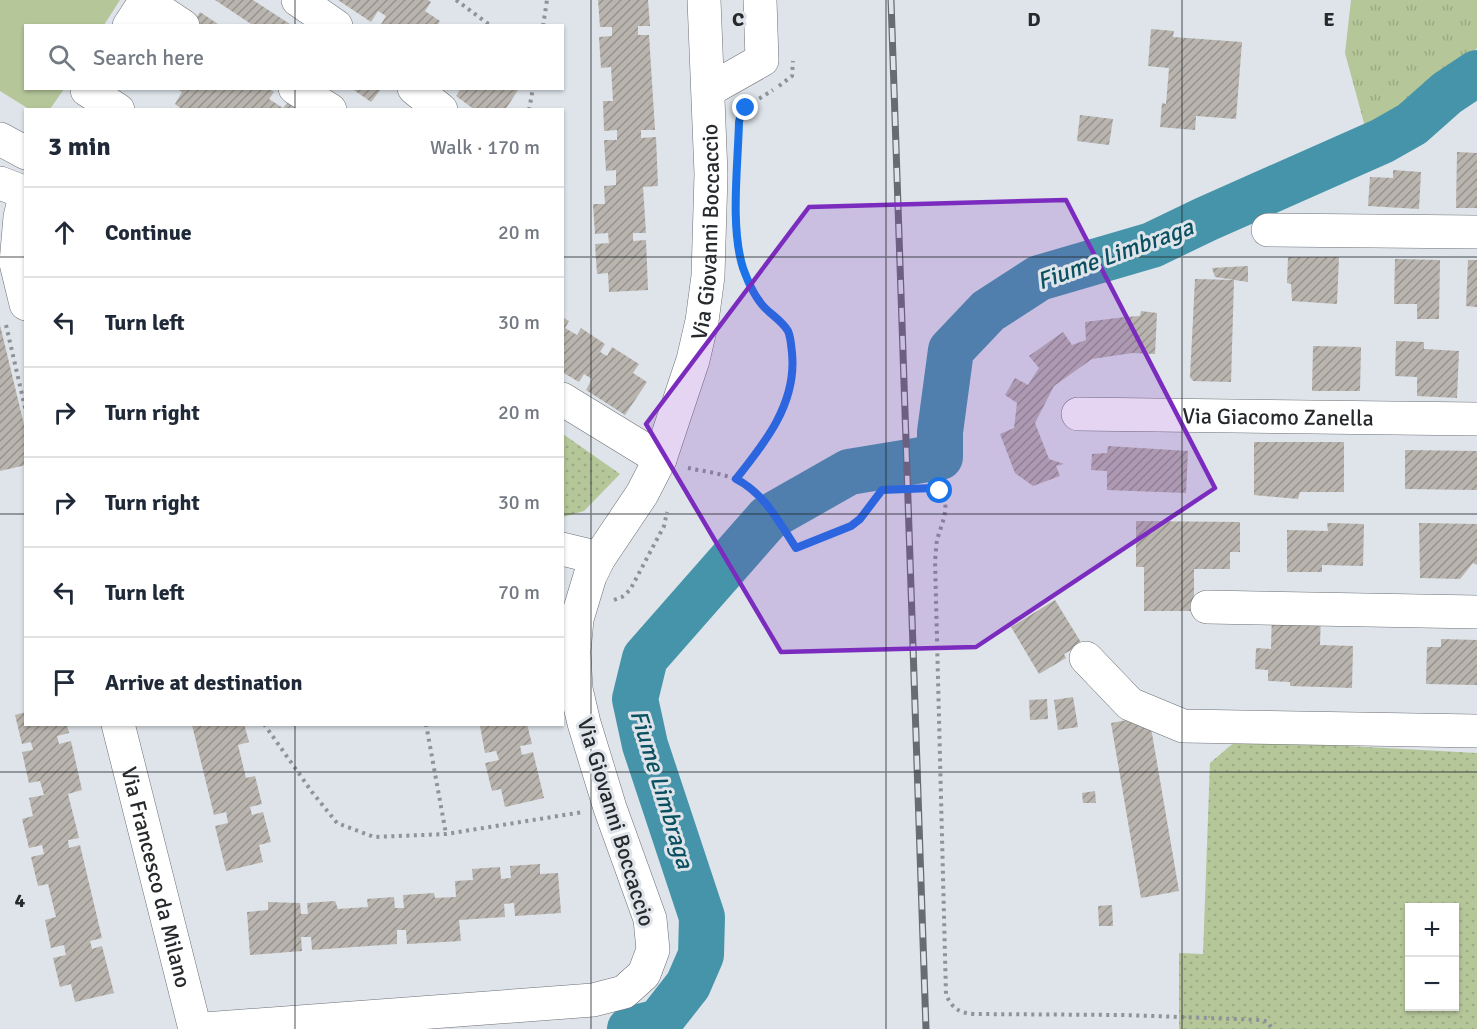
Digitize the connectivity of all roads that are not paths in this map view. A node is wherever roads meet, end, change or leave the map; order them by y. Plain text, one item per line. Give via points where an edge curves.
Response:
1 (298, 0) edge
2 (704, 0) edge
3 (759, 0) edge
4 (140, 9) edge
5 (178, 24) edge
6 (333, 24) edge
7 (298, 90) edge
8 (416, 90) edge
9 (709, 90) junction
10 (83, 96) edge
11 (113, 108) edge
12 (327, 108) edge
13 (439, 108) edge
14 (0, 139) edge
15 (24, 152) edge
16 (0, 183) edge
17 (24, 192) edge
18 (24, 201) edge
19 (1268, 230) dead end
20 (1477, 232) edge
21 (15, 312) edge
22 (564, 400) edge
23 (1078, 414) dead end
24 (1477, 419) edge
25 (671, 468) junction
26 (564, 549) edge
27 (599, 558) junction
28 (1207, 607) dead end
29 (1477, 612) edge
30 (1086, 658) dead end
31 (119, 726) edge
32 (1477, 731) edge
33 (195, 1029) edge
34 (204, 1029) edge

1 - 6 street
2 - 9 street, Via Giovanni Boccaccio
3 - 9 street via 762,60
4 - 5 street
7 - 12 street
8 - 13 street
9 - 25 street, Via Giovanni Boccaccio via 711,223 704,309
10 - 11 street
14 - 15 street
16 - 17 street
18 - 21 street
19 - 20 street
22 - 25 street
23 - 24 street, Via Giacomo Zanella
25 - 27 street, Via Giovanni Boccaccio via 642,494
26 - 27 street
27 - 34 street, Via Giovanni Boccaccio via 582,596 577,619 576,689 610,808 650,919 653,950 644,974 624,992 593,1000
28 - 29 street
30 - 32 street via 1130,704 1183,726
31 - 33 street, Via Francesco da Milano

